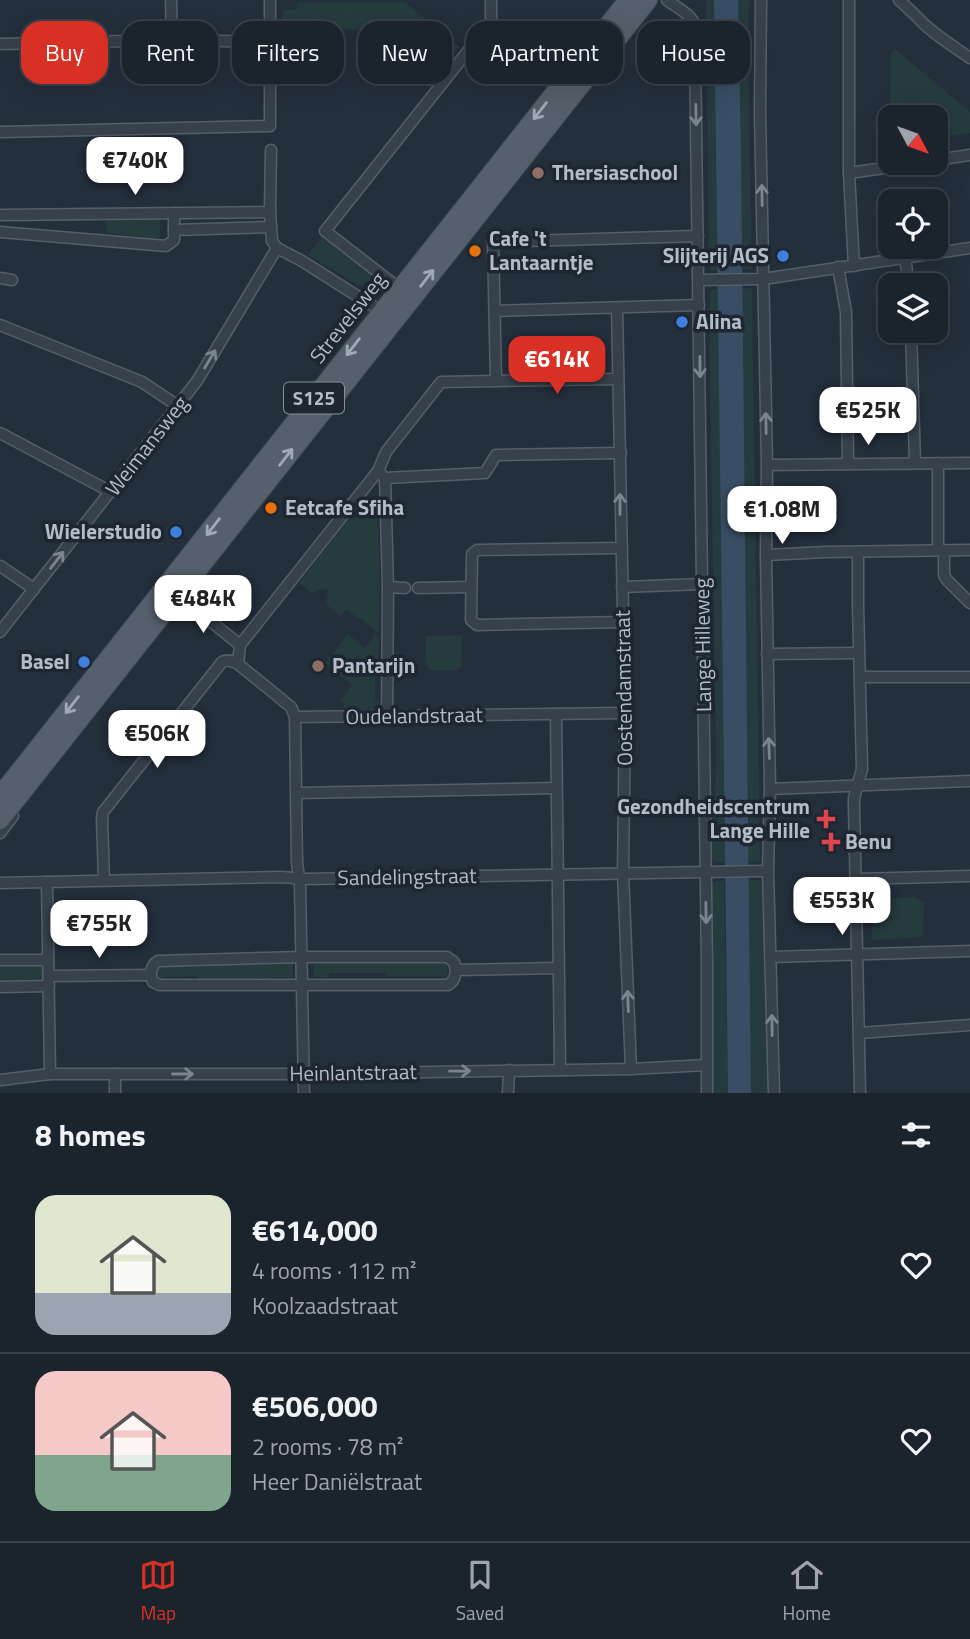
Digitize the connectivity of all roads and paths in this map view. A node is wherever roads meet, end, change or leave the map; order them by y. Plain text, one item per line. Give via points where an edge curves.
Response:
1 (171, 0) edge
2 (270, 0) edge
3 (491, 0) edge
4 (628, 0) edge
5 (648, 0) edge
6 (667, 0) edge
7 (761, 0) edge
8 (849, 0) edge
9 (899, 0) edge
10 (172, 21) edge
11 (270, 21) edge
12 (122, 41) edge
13 (0, 44) edge
14 (970, 58) edge
15 (270, 84) edge
16 (0, 132) edge
17 (271, 150) dead end
18 (970, 155) edge
19 (948, 158) edge
20 (878, 169) edge
21 (849, 173) junction
22 (270, 212) junction
23 (174, 213) junction
24 (0, 215) edge
25 (271, 227) junction
26 (174, 230) junction
27 (0, 232) edge
28 (698, 236) junction
29 (277, 248) junction
30 (970, 248) edge
31 (948, 251) edge
32 (899, 259) edge
33 (854, 266) junction
34 (838, 267) junction
35 (758, 279) junction
36 (705, 280) junction
37 (396, 286) junction
38 (699, 305) junction
39 (617, 308) junction
40 (377, 309) junction
41 (495, 311) junction
42 (0, 325) edge
43 (911, 343) edge
44 (618, 379) junction
45 (496, 381) junction
46 (178, 406) junction
47 (0, 433) edge
48 (621, 453) junction
49 (848, 463) junction
50 (915, 463) junction
51 (938, 463) junction
52 (970, 463) edge
53 (767, 465) junction
54 (381, 475) junction
55 (111, 492) junction
56 (622, 548) junction
57 (970, 550) edge
58 (941, 551) junction
59 (858, 552) junction
60 (766, 555) junction
61 (0, 566) edge
62 (703, 584) junction
63 (388, 587) junction
64 (470, 587) junction
65 (622, 587) junction
66 (405, 588) dead end
67 (418, 588) dead end
68 (34, 589) junction
69 (178, 594) junction
70 (970, 603) edge
71 (623, 622) junction
72 (0, 632) edge
73 (240, 645) junction
74 (859, 653) junction
75 (767, 654) junction
76 (238, 664) junction
77 (860, 677) junction
78 (970, 677) edge
79 (625, 713) junction
80 (556, 714) junction
81 (295, 717) junction
82 (387, 717) junction
83 (32, 780) junction
84 (970, 782) edge
85 (858, 785) junction
86 (556, 788) junction
87 (770, 789) junction
88 (297, 793) junction
89 (0, 796) edge
90 (0, 820) edge
91 (0, 833) edge
92 (764, 871) junction
93 (711, 872) junction
94 (623, 873) junction
95 (557, 874) junction
96 (970, 876) edge
97 (299, 878) junction
98 (856, 879) junction
99 (104, 880) junction
100 (47, 882) junction
101 (0, 883) edge
102 (970, 951) edge
103 (858, 955) junction
104 (302, 957) junction
105 (771, 957) junction
106 (0, 960) edge
107 (48, 960) junction
108 (558, 968) junction
109 (456, 970) junction
110 (150, 975) junction
111 (49, 981) junction
112 (302, 984) junction
113 (0, 987) edge
114 (970, 1025) edge
115 (970, 1031) edge
116 (859, 1032) junction
117 (706, 1065) junction
118 (631, 1069) junction
119 (509, 1070) junction
120 (560, 1070) junction
121 (50, 1074) junction
122 (115, 1074) junction
123 (304, 1074) junction
124 (0, 1080) edge
125 (116, 1093) edge
126 (304, 1093) edge
127 (508, 1093) edge
128 (707, 1093) edge
129 (774, 1093) edge
130 (860, 1093) edge

1 - 10 street
2 - 11 street
3 - 37 street via 491,22 326,231
4 -> 37 main road, Strevelsweg / S125
69 -> 5 main road, Strevelsweg / S125
6 -> 28 street, Lange Hilleweg via 691,19 696,29
35 -> 7 street
8 - 21 street
9 - 14 street
12 - 13 street
15 - 16 street via 270,126
17 - 22 street
18 - 19 street
20 - 21 street
21 - 33 street
22 - 23 street
22 - 25 street
23 - 24 street
23 - 26 street
25 - 26 street
25 - 29 street
26 - 27 street via 174,240 166,246
28 - 36 street, Lange Hilleweg
28 - 41 street via 493,242
29 - 40 street
46 -> 29 street, Weimansweg
30 - 31 street
32 - 33 street
33 - 34 street
34 - 35 street
34 - 49 street via 846,312
35 - 36 street
53 -> 35 street
36 - 38 street, Lange Hilleweg
37 - 40 main road, Strevelsweg / S125
38 - 39 street
38 -> 62 street, Lange Hilleweg
39 - 41 street
39 - 44 street, Oostendamstraat
40 -> 89 main road, Strevelsweg / S125
41 - 45 street
42 - 46 street via 142,382
43 - 50 street
44 - 45 street
44 - 48 street, Oostendamstraat
45 - 54 street via 441,382 386,452
46 - 55 street, Weimansweg
47 - 55 street
48 - 54 street via 496,455 485,474
56 -> 48 street, Oostendamstraat
49 - 50 street
49 - 53 street
50 - 51 street
51 - 52 street
51 - 58 street
53 - 60 street
54 - 63 street
54 - 73 street
68 -> 55 street, Weimansweg
56 - 64 street via 477,550 472,554
56 - 65 street, Oostendamstraat
57 - 58 street
58 - 59 street
58 - 70 street via 944,575
59 - 60 street
59 - 74 street
60 - 75 street
61 - 68 street
62 - 65 street
62 - 93 street, Lange Hilleweg
63 - 66 street
63 - 82 street
64 - 67 street
64 - 71 street via 471,620 477,625
65 - 71 street, Oostendamstraat
68 - 72 street, Weimansweg
69 - 73 street
69 - 83 main road, Strevelsweg / S125
71 - 79 street, Oostendamstraat
73 - 76 street
74 - 75 street
74 - 77 street
87 -> 75 street
76 - 81 street via 291,708
76 - 99 street via 226,660 103,812
77 - 78 street
77 - 85 street via 862,769
79 - 80 street, Oudelandstraat
79 - 94 street, Oostendamstraat
80 - 82 street, Oudelandstraat
80 - 86 street
81 - 82 street, Oudelandstraat
81 - 88 street
83 - 90 main road, Strevelsweg / S125
83 - 91 street, Strevelsweg via 25,800
84 - 85 street
85 - 87 street
85 - 98 street via 854,806
86 - 88 street
86 - 95 street
87 - 92 street
88 - 97 street
92 - 93 street, Sandelingstraat
92 - 105 street
93 - 94 street, Sandelingstraat
93 -> 117 street, Lange Hilleweg
94 - 95 street, Sandelingstraat
118 -> 94 street, Oostendamstraat
95 - 97 street, Sandelingstraat
95 - 108 street
96 - 98 street
97 - 99 street, Sandelingstraat
97 - 104 street
98 - 103 street
99 - 100 street, Sandelingstraat
100 - 101 street, Sandelingstraat
100 - 107 street
102 - 103 street
103 - 105 street
103 - 116 street
104 - 109 street via 447,957
104 - 110 street via 158,961
104 - 112 street
129 -> 105 street
106 - 107 street
107 - 111 street
108 - 109 street
108 - 120 street
109 - 112 street via 448,985
110 - 111 street
110 - 112 street via 159,985
111 - 113 street
111 - 121 street
112 - 123 street
114 - 115 street
114 - 116 street
116 - 130 street
117 - 118 street, Heinlantstraat
117 - 128 street, Lange Hilleweg
118 - 120 street, Heinlantstraat
119 - 120 street, Heinlantstraat
123 -> 119 street, Heinlantstraat
119 - 127 street
121 - 122 street, Heinlantstraat
121 - 124 street, Heinlantstraat
122 -> 123 street, Heinlantstraat
122 - 125 street
123 - 126 street

